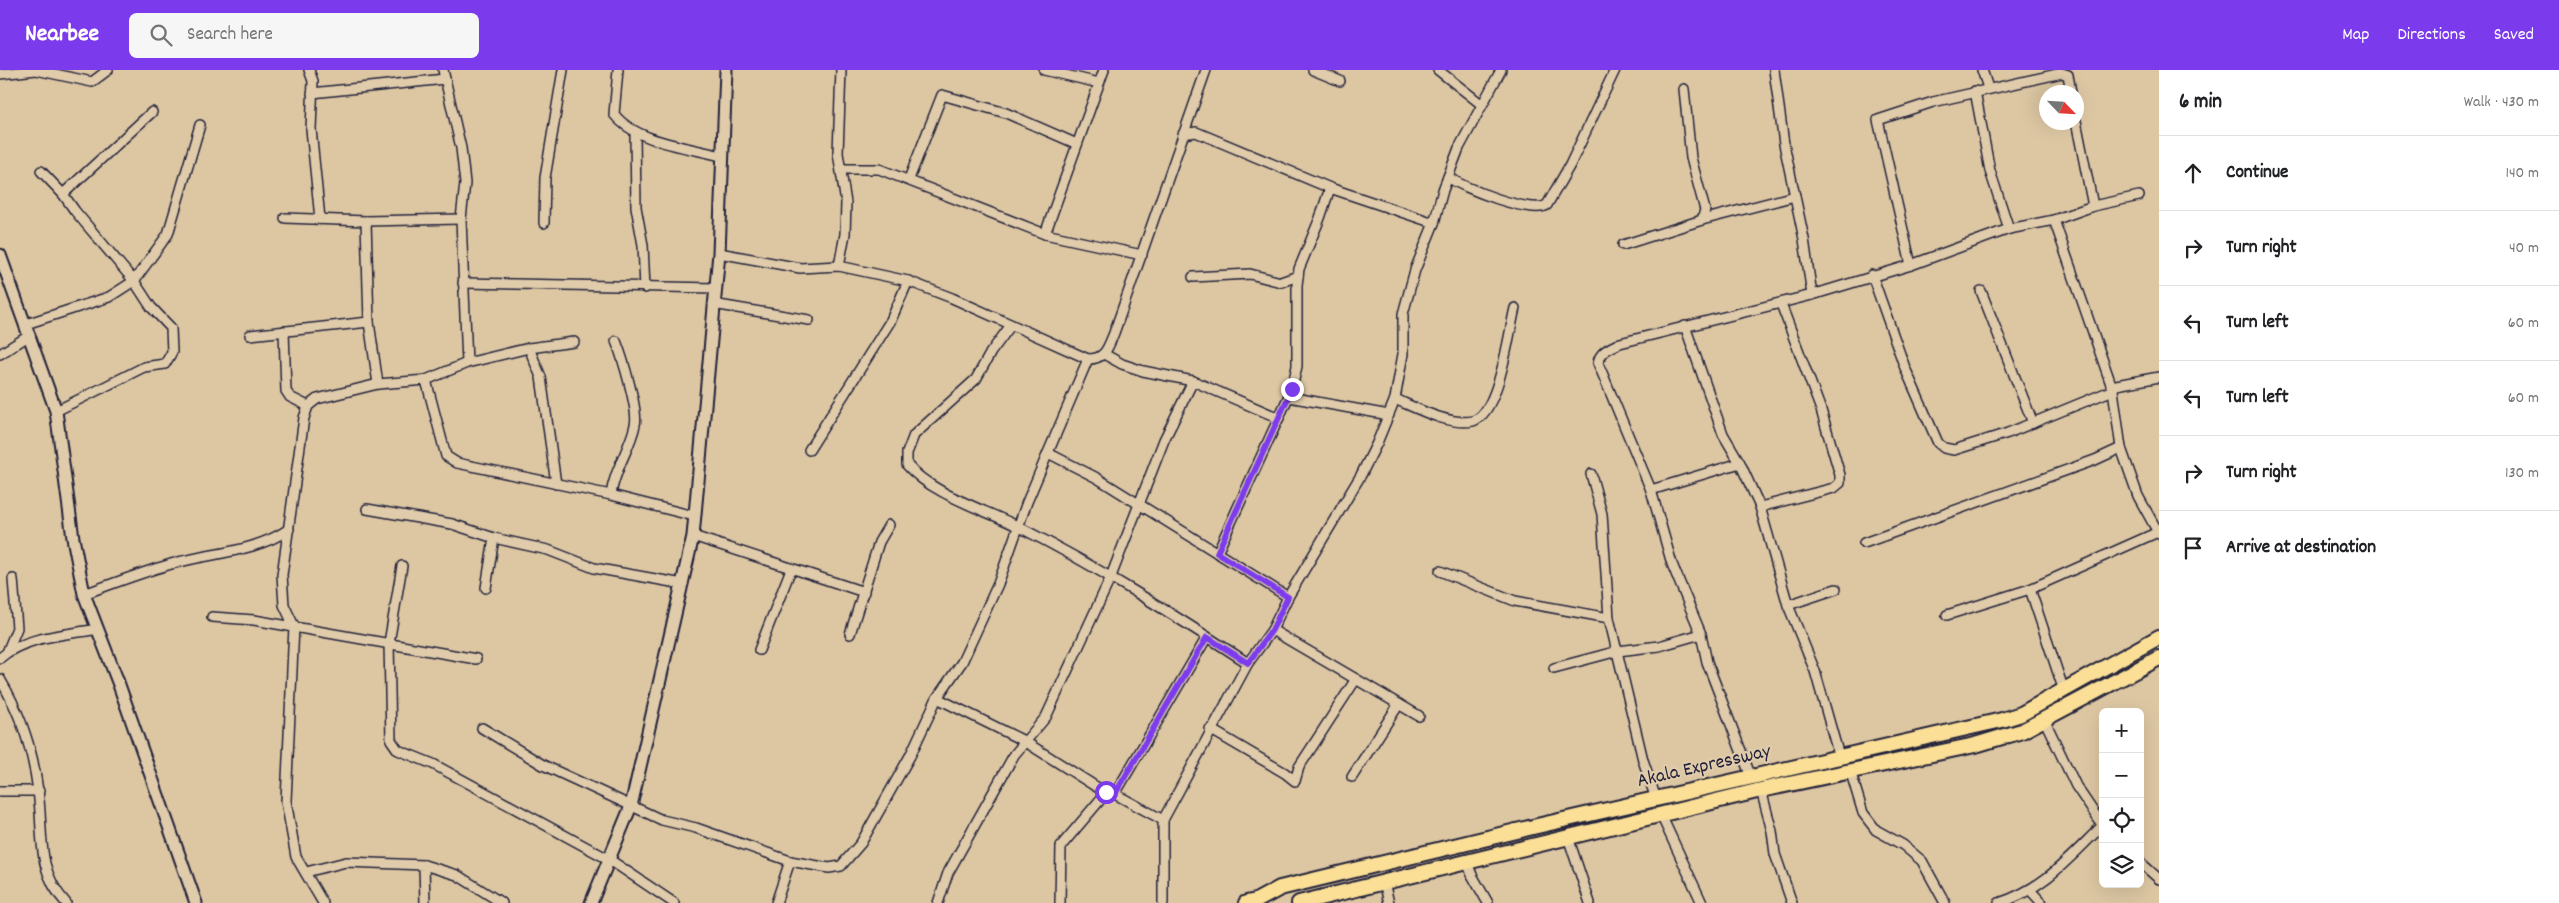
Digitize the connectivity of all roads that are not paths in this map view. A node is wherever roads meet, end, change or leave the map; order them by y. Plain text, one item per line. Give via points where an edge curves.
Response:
1 (108, 70) edge
2 (310, 70) edge
3 (562, 70) edge
4 (618, 70) edge
5 (726, 70) edge
6 (841, 70) edge
7 (1044, 70) edge
8 (1104, 70) edge
9 (1206, 70) edge
10 (1313, 70) edge
11 (1438, 70) edge
12 (1501, 70) edge
13 (1615, 70) edge
14 (1774, 70) edge
15 (1982, 70) edge
16 (2069, 72) edge
17 (0, 74) edge
18 (444, 75) edge
19 (1340, 81) dead end
20 (1099, 83) junction
21 (2070, 85) edge
22 (1988, 88) junction
23 (1684, 89) dead end
24 (1976, 91) junction
25 (312, 93) junction
26 (1481, 104) junction
27 (152, 112) dead end
28 (1188, 117) junction
29 (200, 125) dead end
30 (2078, 130) edge
31 (1196, 132) junction
32 (635, 133) junction
33 (1183, 134) junction
34 (1077, 144) junction
35 (721, 156) junction
36 (842, 169) junction
37 (41, 172) dead end
38 (1448, 177) junction
39 (909, 179) junction
40 (1330, 188) junction
41 (64, 194) junction
42 (1795, 196) junction
43 (2139, 196) dead end
44 (2093, 206) junction
45 (1705, 210) junction
46 (285, 218) dead end
47 (1713, 218) junction
48 (320, 219) junction
49 (462, 219) junction
50 (1702, 220) junction
51 (2054, 220) junction
52 (366, 221) junction
53 (544, 223) dead end
54 (1434, 223) junction
55 (2009, 229) junction
56 (1045, 234) junction
57 (1623, 245) dead end
58 (719, 253) junction
59 (0, 255) edge
60 (1142, 255) junction
61 (1910, 265) junction
62 (839, 266) junction
63 (1872, 275) junction
64 (1298, 276) junction
65 (1193, 277) dead end
66 (134, 281) junction
67 (908, 281) junction
68 (463, 283) junction
69 (645, 288) junction
70 (715, 288) junction
71 (1981, 290) dead end
72 (1812, 295) junction
73 (713, 304) junction
74 (1781, 304) junction
75 (1515, 308) dead end
76 (809, 320) dead end
77 (369, 322) junction
78 (1011, 325) junction
79 (1686, 326) junction
80 (28, 330) junction
81 (284, 331) junction
82 (250, 335) dead end
83 (616, 341) dead end
84 (574, 342) dead end
85 (528, 348) junction
86 (0, 354) edge
87 (1104, 354) junction
88 (1088, 359) junction
89 (468, 363) junction
90 (2159, 376) edge
91 (426, 380) junction
92 (1193, 381) junction
93 (378, 384) junction
94 (2112, 388) junction
95 (1288, 397) junction
96 (1395, 399) junction
97 (308, 406) junction
98 (56, 411) junction
99 (1389, 415) junction
100 (1279, 418) junction
101 (2033, 423) junction
102 (2121, 448) junction
103 (809, 450) dead end
104 (1048, 454) junction
105 (1740, 463) junction
106 (1591, 474) dead end
107 (556, 484) junction
108 (1651, 490) junction
109 (611, 494) junction
110 (1137, 505) junction
111 (1760, 507) junction
112 (367, 509) dead end
113 (694, 516) junction
114 (890, 525) dead end
115 (1019, 527) junction
116 (289, 529) junction
117 (2159, 533) edge
118 (693, 536) junction
119 (494, 538) junction
120 (1864, 543) dead end
121 (1217, 553) junction
122 (402, 566) dead end
123 (791, 569) junction
124 (1440, 571) dead end
125 (13, 579) dead end
126 (1110, 579) junction
127 (683, 584) junction
128 (486, 588) dead end
129 (2030, 589) junction
130 (1836, 590) dead end
131 (864, 592) junction
132 (84, 594) junction
133 (1288, 597) junction
134 (1788, 605) junction
135 (1947, 615) dead end
136 (212, 617) dead end
137 (1609, 618) junction
138 (294, 626) junction
139 (98, 628) junction
140 (1272, 630) junction
141 (850, 634) dead end
142 (1701, 634) junction
143 (1207, 637) junction
144 (2159, 637) edge
145 (388, 643) junction
146 (8, 650) junction
147 (759, 650) dead end
148 (1618, 651) junction
149 (0, 658) edge
150 (2159, 658) edge
151 (476, 659) dead end
152 (1248, 663) junction
153 (1554, 668) dead end
154 (0, 679) edge
155 (1356, 679) junction
156 (2064, 691) junction
157 (936, 698) junction
158 (1399, 704) junction
159 (1419, 716) dead end
160 (2044, 719) junction
161 (482, 728) dead end
162 (1210, 729) junction
163 (1023, 744) junction
164 (1839, 756) junction
165 (1850, 770) junction
166 (1352, 777) dead end
167 (1751, 777) junction
168 (1703, 788) junction
169 (0, 790) edge
170 (1761, 790) junction
171 (38, 791) junction
172 (1110, 793) junction
173 (1656, 799) junction
174 (1706, 805) junction
175 (631, 806) junction
176 (1661, 815) junction
177 (1163, 820) junction
178 (2099, 821) edge
179 (2099, 829) edge
180 (1568, 837) junction
181 (610, 860) junction
182 (790, 862) junction
183 (1467, 862) junction
184 (424, 866) junction
185 (2144, 866) edge
186 (306, 872) junction
187 (2159, 879) edge
188 (1384, 882) junction
189 (2030, 890) junction
190 (66, 903) edge
191 (196, 903) edge
192 (323, 903) edge
193 (425, 903) edge
194 (502, 903) edge
195 (591, 903) edge
196 (674, 903) edge
197 (776, 903) edge
198 (938, 903) edge
199 (1060, 903) edge
200 (1163, 903) edge
201 (1246, 903) edge
202 (1299, 903) edge
203 (1389, 903) edge
204 (1488, 903) edge
205 (1590, 903) edge
206 (1702, 903) edge
207 (1792, 903) edge
208 (1944, 903) edge
209 (1999, 903) edge
210 (2042, 903) edge

1 - 17 street via 92,82 36,70
2 - 25 street
3 - 53 street via 545,178
4 - 32 street via 614,114
5 - 35 street
6 - 36 street via 838,153
7 - 20 street
8 - 20 street
9 - 28 street
10 - 19 street
11 - 26 street
12 - 26 street
13 - 38 street via 1548,205 1537,208 1481,193 1460,186
14 - 42 street
15 - 22 street
16 - 21 street
16 - 22 street
18 - 25 street
18 - 49 street via 461,148 465,183
20 - 34 street
22 - 24 street
23 - 45 street via 1691,158
24 - 55 street via 1990,171
24 - 61 street via 1878,120
25 - 48 street via 311,129
26 - 38 street
27 - 41 street
28 - 31 street
28 - 33 street
29 - 66 street via 168,234
30 - 44 street
31 - 33 street
31 - 40 street
32 - 35 street
32 - 69 street via 636,207 643,245
33 - 60 street
34 - 39 street via 1006,113 942,95
34 - 56 street
35 - 58 street
36 - 39 street via 880,168
36 - 62 street via 846,203
37 - 41 street
38 - 54 street
39 - 56 street
40 - 54 street
40 - 64 street
41 - 66 street
42 - 47 street
42 - 72 street
43 - 44 street
44 - 51 street
45 - 47 street
45 - 50 street
46 - 48 street
47 - 50 street
48 - 52 street
49 - 52 street
49 - 68 street
50 - 57 street
51 - 55 street
51 - 94 street
52 - 77 street
54 - 96 street via 1415,270 1403,314 1403,354
55 - 61 street
56 - 60 street
58 - 62 street via 800,268
58 - 70 street
59 - 80 street
60 - 87 street via 1128,299
61 - 63 street
62 - 67 street
63 - 72 street
63 - 101 street via 1905,368 1938,443 1954,450
64 - 65 street via 1281,282 1250,274
64 - 95 street via 1297,366
66 - 80 street via 109,297
66 - 98 street via 151,307 171,328 172,352 165,364 144,367
67 - 78 street
67 - 103 street via 891,320
68 - 69 street
68 - 89 street
69 - 70 street
70 - 73 street
71 - 101 street
72 - 74 street
73 - 76 street
73 - 113 street
74 - 79 street
74 - 111 street via 1821,410 1840,483 1834,488
75 - 96 street via 1495,394 1482,416 1472,421 1434,416
77 - 81 street
77 - 93 street
78 - 88 street
78 - 115 street via 976,379 914,435 907,452 907,465 913,472 966,504
79 - 105 street via 1723,434
79 - 108 street via 1620,343 1599,357 1598,363
80 - 86 street
80 - 98 street
81 - 82 street
81 - 97 street via 286,392
83 - 109 street via 623,359 636,423 613,478
84 - 85 street
85 - 89 street
85 - 107 street via 540,377
87 - 88 street
87 - 92 street via 1143,371
88 - 104 street
89 - 91 street
90 - 94 street
91 - 93 street
91 - 107 street via 446,456 457,462
92 - 100 street
92 - 110 street
93 - 97 street via 317,399
94 - 101 street
94 - 102 street
95 - 99 street
95 - 100 street
96 - 99 street
97 - 116 street
98 - 132 street
99 - 133 street via 1361,475
100 - 121 street
102 - 117 street via 2138,496
102 - 120 street
104 - 110 street via 1097,478
104 - 115 street
105 - 108 street
105 - 111 street
106 - 137 street via 1602,514
107 - 109 street
108 - 142 street via 1672,564
109 - 113 street
110 - 121 street
110 - 126 street
111 - 134 street
112 - 119 street via 452,524
113 - 118 street
114 - 131 street via 879,542
115 - 126 street
115 - 157 street via 998,584 962,662
116 - 132 street via 280,536 233,551 169,565
116 - 138 street via 282,575 284,605
117 - 129 street
118 - 123 street
118 - 127 street
119 - 127 street via 548,550 594,568
119 - 128 street
121 - 133 street
122 - 145 street
123 - 131 street
123 - 147 street
124 - 137 street via 1515,601
125 - 146 street via 17,628
126 - 143 street
126 - 163 street via 1046,717
127 - 175 street
129 - 135 street
129 - 156 street
130 - 134 street
131 - 141 street
132 - 139 street
133 - 140 street
134 - 164 street via 1815,671
136 - 138 street
137 - 148 street
138 - 145 street
138 - 186 street via 286,801 296,857
139 - 146 street via 26,643
139 - 191 street
140 - 152 street
140 - 155 street
142 - 148 street via 1650,648
142 - 167 street via 1707,662
143 - 152 street
143 - 172 street
144 - 156 main road, Akala Expressway
145 - 151 street
145 - 181 street via 391,740 398,750 433,764
146 - 149 street
148 - 153 street
148 - 173 street via 1621,674
150 - 160 main road, Akala Expressway
152 - 162 street
154 - 171 street via 14,702 28,738
155 - 158 street
155 - 162 street via 1299,767 1295,781
156 - 164 main road, Akala Expressway via 2021,714 2002,720
157 - 163 street
157 - 182 street via 910,756 851,857 841,866 829,868
158 - 159 street
158 - 166 street
160 - 165 main road, Akala Expressway via 2022,731 1974,745
160 - 178 street via 2076,786
161 - 175 street via 543,765
162 - 177 street
163 - 172 street
163 - 198 street via 962,846
164 - 167 main road, Akala Expressway
165 - 170 main road, Akala Expressway
165 - 208 street via 1863,813 1876,830 1903,845 1922,861
167 - 168 main road, Akala Expressway
168 - 173 main road, Akala Expressway
168 - 174 main road
169 - 171 street
170 - 174 main road, Akala Expressway
170 - 207 street via 1775,854
171 - 190 street via 46,874
172 - 177 street
172 - 199 street via 1061,846
173 - 201 main road, Akala Expressway via 1280,888
174 - 176 main road, Akala Expressway
175 - 181 street
175 - 182 street via 662,820 696,828
176 - 180 main road, Akala Expressway
176 - 206 street
177 - 200 street
179 - 189 street via 2044,882
180 - 183 main road, Akala Expressway
180 - 205 street
181 - 195 street
181 - 196 street
182 - 197 street
183 - 188 main road, Akala Expressway
183 - 204 street
184 - 186 street via 346,862
184 - 193 street
184 - 194 street via 457,875
185 - 187 street
186 - 192 street
188 - 202 main road, Akala Expressway
188 - 203 street
189 - 209 street
189 - 210 street

